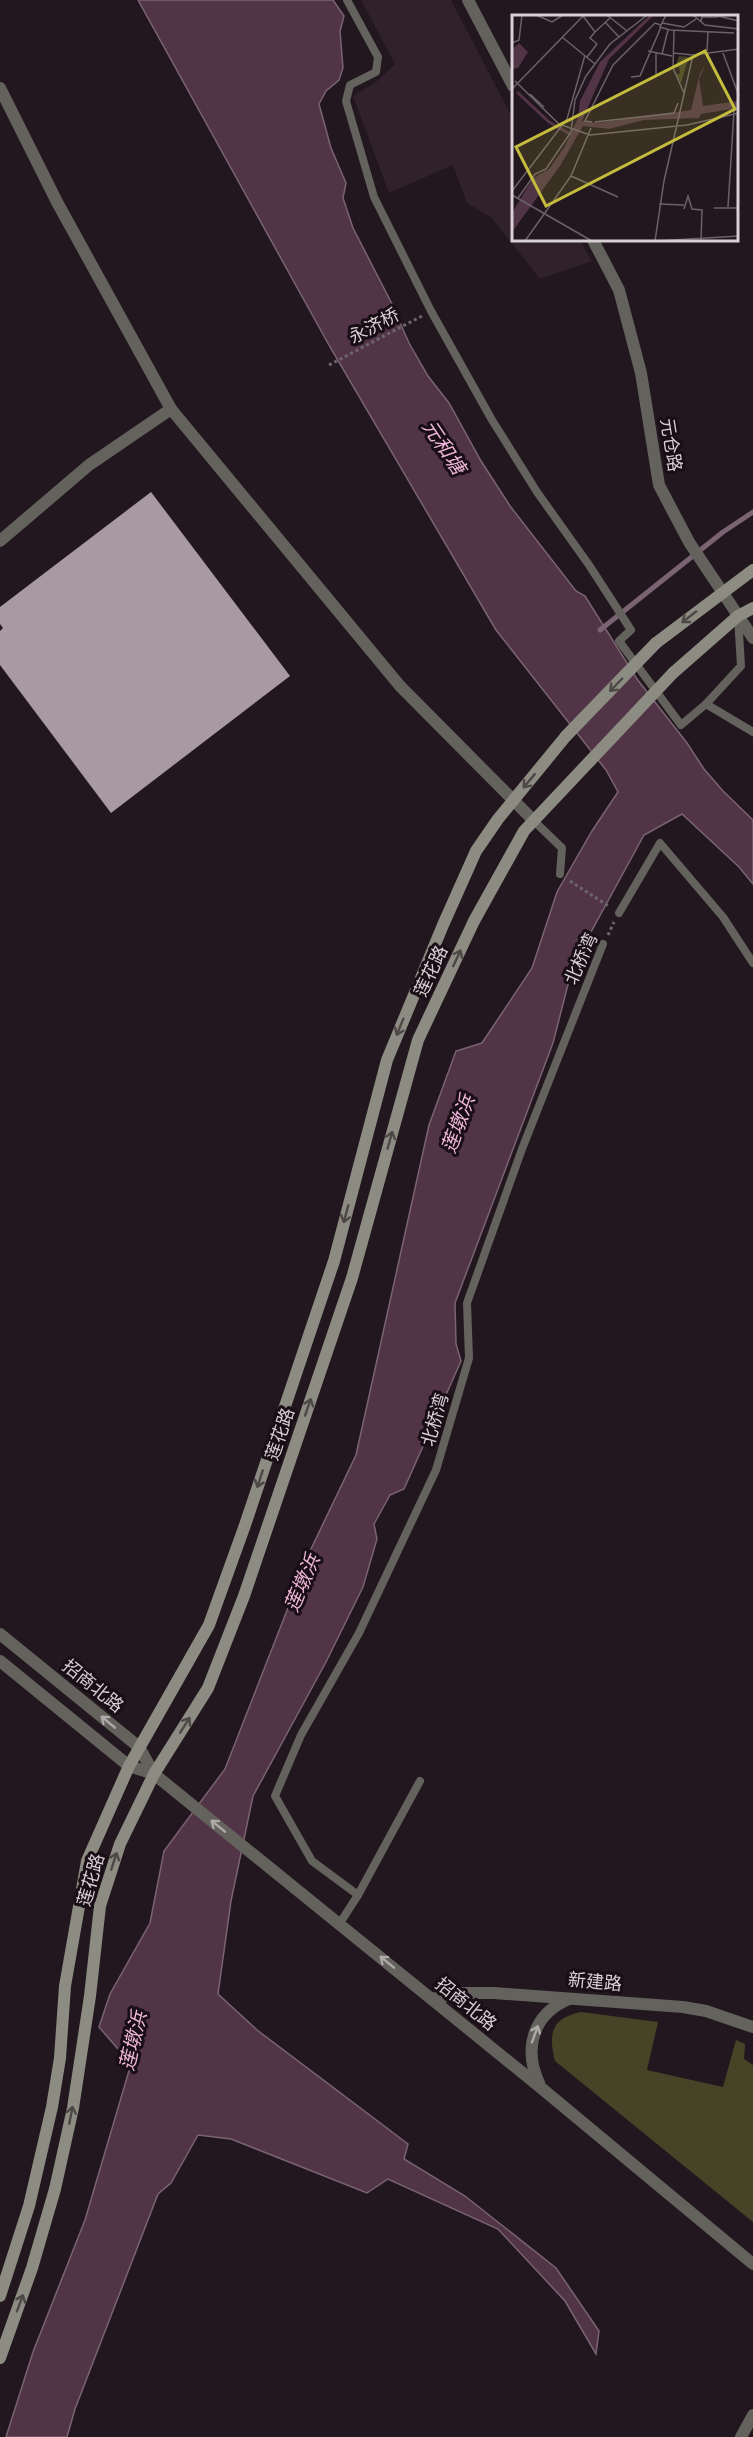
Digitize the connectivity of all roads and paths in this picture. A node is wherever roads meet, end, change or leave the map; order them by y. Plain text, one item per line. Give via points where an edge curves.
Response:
1 (347, 0) edge
2 (468, 0) edge
3 (512, 84) edge
4 (0, 88) edge
5 (595, 242) edge
6 (431, 311) junction
7 (329, 365) dead end
8 (171, 409) junction
9 (0, 542) edge
10 (753, 570) edge
11 (722, 591) junction
12 (753, 608) edge
13 (738, 616) junction
14 (753, 638) edge
15 (706, 704) junction
16 (753, 732) edge
17 (513, 801) junction
18 (533, 820) junction
19 (560, 874) joint
20 (619, 913) junction
21 (603, 944) joint
22 (753, 963) edge
23 (0, 1634) edge
24 (0, 1661) edge
25 (139, 1748) junction
26 (129, 1766) junction
27 (154, 1774) junction
28 (420, 1781) dead end
29 (358, 1895) junction
30 (340, 1923) junction
31 (573, 1998) junction
32 (432, 1999) junction
33 (753, 2027) edge
34 (540, 2087) junction
35 (753, 2264) edge
36 (0, 2296) edge
37 (0, 2358) edge
38 (753, 2415) edge
39 (741, 2437) edge

1 - 6 lane via 378,57 376,72 350,85 346,101 374,197
2 - 3 street
4 - 8 street via 57,202
5 - 11 street, 元仓路 via 620,290 641,373 659,485 689,542
6 - 7 path, 永济桥
6 - 15 lane via 492,420 631,630 619,642 681,725
8 - 9 street via 89,465
8 - 17 street via 400,686
10 - 11 main road, 莲花路
11 - 13 street, 元仓路
11 -> 17 main road, 莲花路, bridge via 656,643 566,736
12 - 13 main road, 莲花路
13 - 14 street, 元仓路
13 - 15 lane via 741,666
13 - 18 main road, 莲花路, bridge via 673,673
15 - 16 lane
17 - 18 street
17 -> 25 main road, 莲花路 via 476,851 392,1049 334,1261 245,1526 209,1625
18 - 19 lane via 562,848
27 -> 18 main road, 莲花路 via 208,1688 244,1596 352,1278 418,1040 474,921
19 - 20 path
20 - 21 path, 北桥湾
20 - 22 lane via 660,843 723,917
21 - 29 lane, 北桥湾 via 522,1149 467,1303 469,1358 436,1470 359,1633 301,1735 274,1796 312,1861
25 -> 23 street, 招商北路
24 - 26 street, 招商北路
25 - 26 main road, 莲花路
25 - 27 street, 招商北路
26 - 27 street, 招商北路
26 - 36 main road, 莲花路 via 87,1861 65,1986 52,2107 29,2206
30 -> 27 street, 招商北路
37 -> 27 main road, 莲花路 via 32,2268 63,2154 90,1996 100,1906 120,1844
28 - 29 lane
29 - 30 lane
32 -> 30 street, 招商北路
31 - 32 street, 新建路 via 463,1993
31 - 33 street, 新建路 via 683,2007
34 -> 31 street via 532,2069 533,2038 544,2016 556,2005
32 - 34 street, 招商北路
34 - 35 street, 招商北路
38 - 39 street

